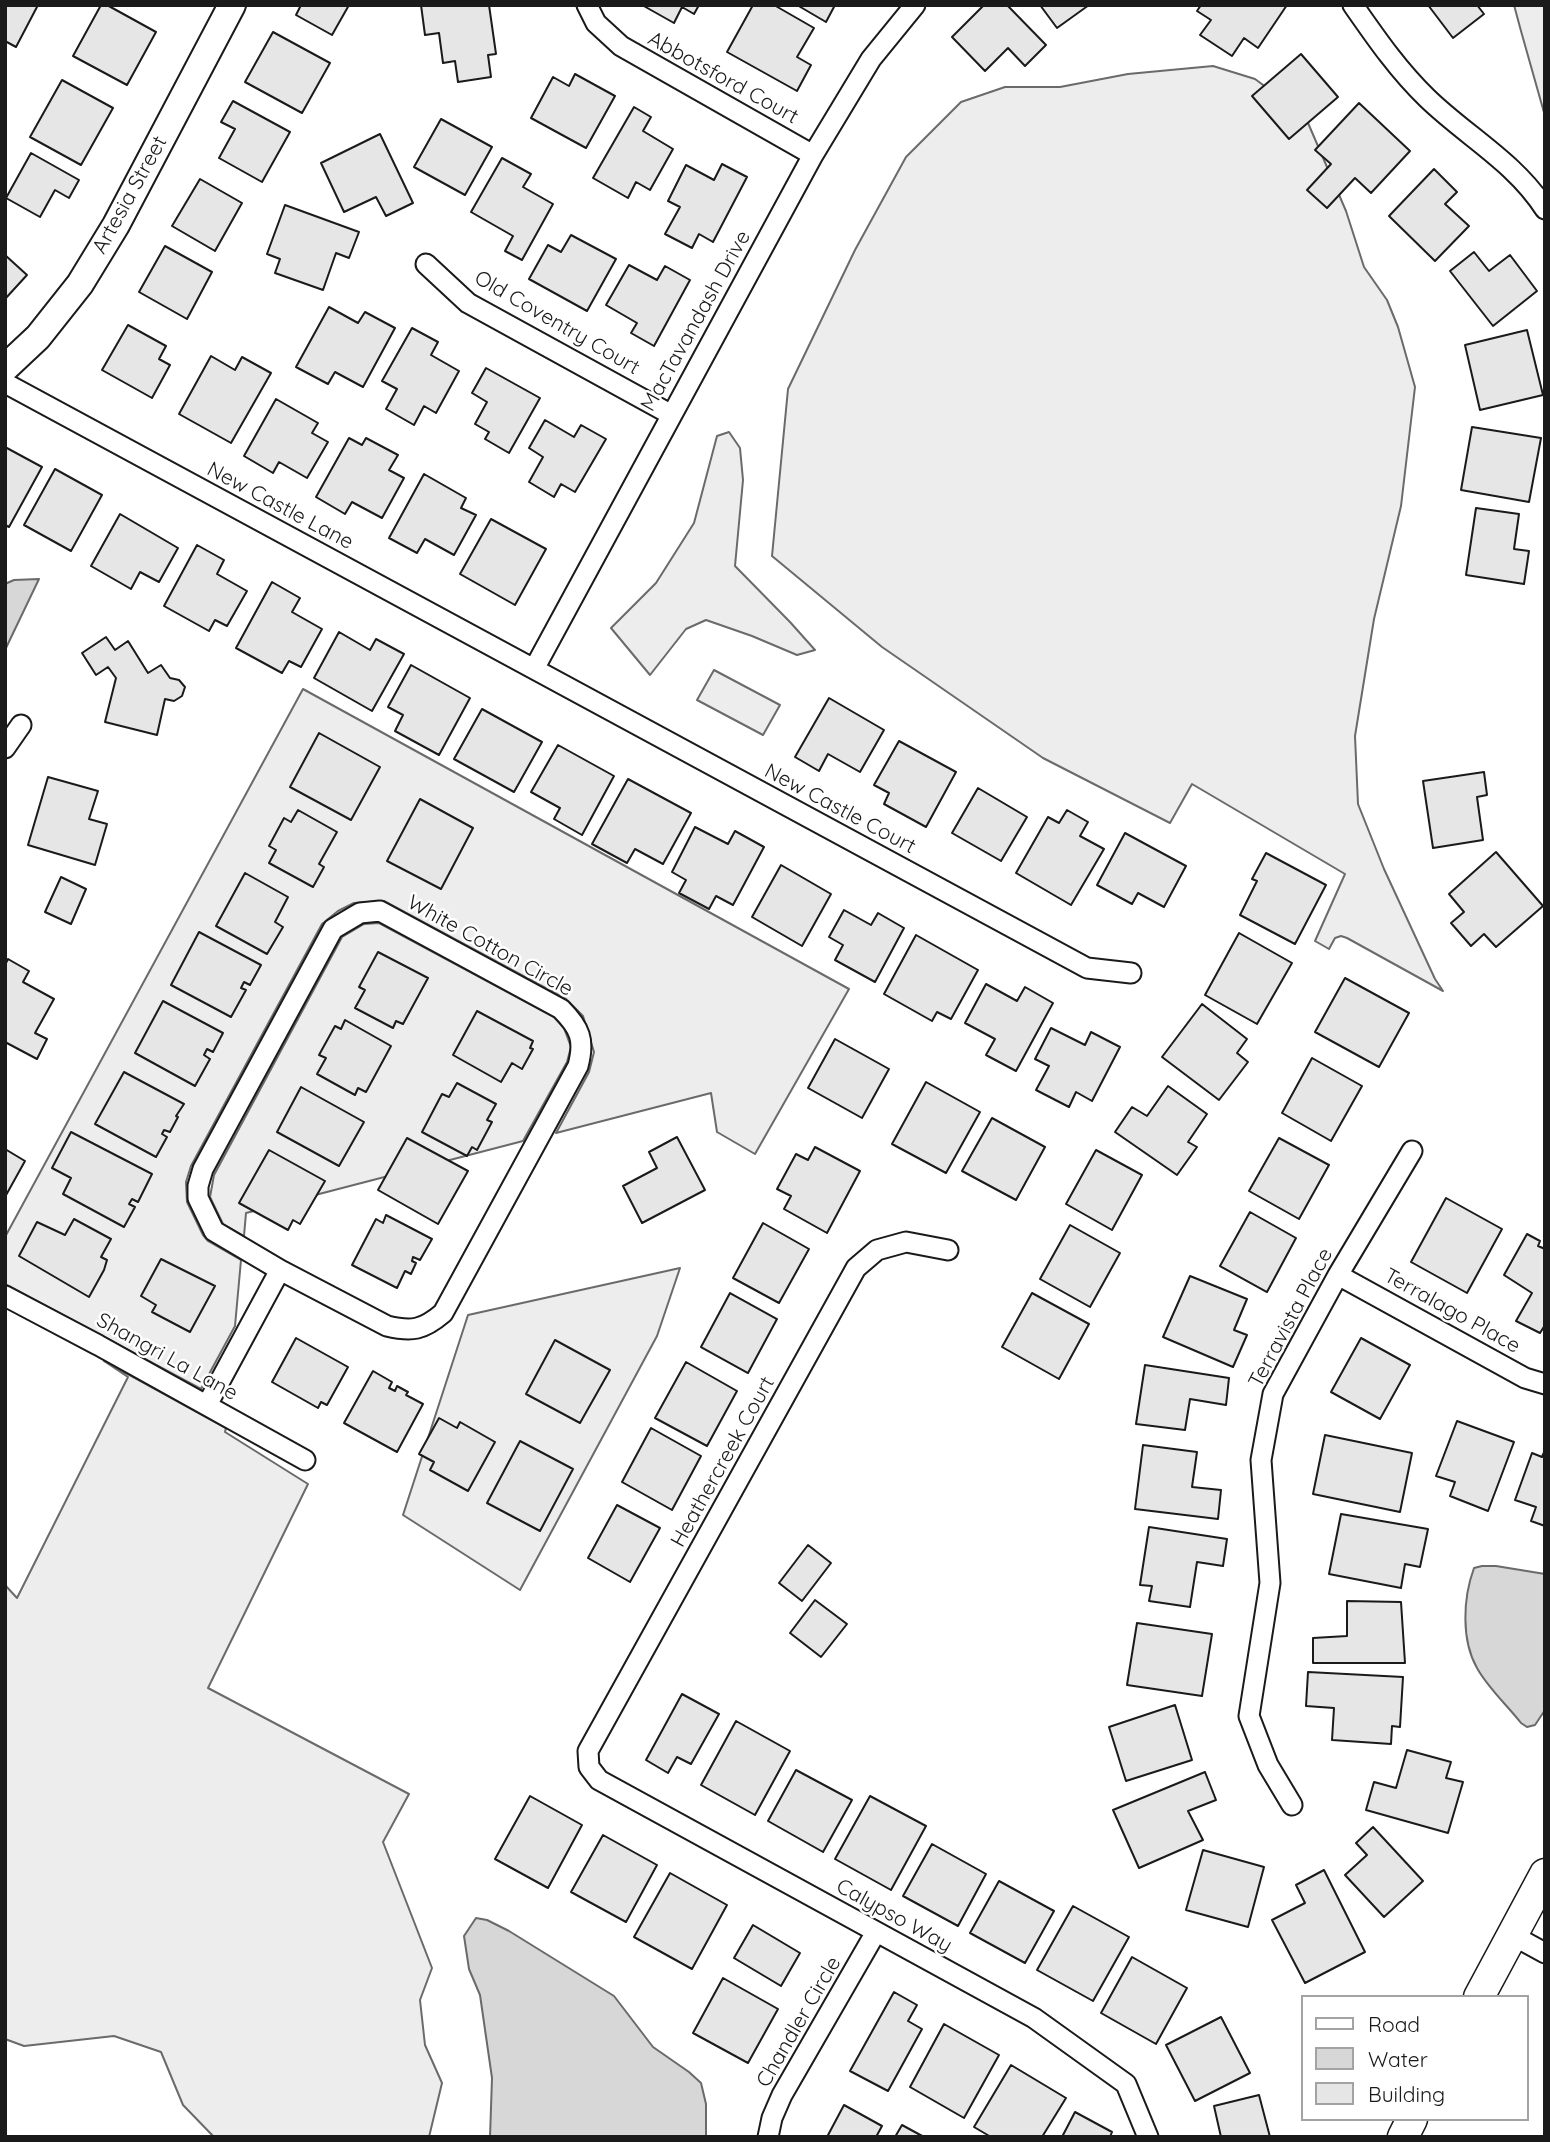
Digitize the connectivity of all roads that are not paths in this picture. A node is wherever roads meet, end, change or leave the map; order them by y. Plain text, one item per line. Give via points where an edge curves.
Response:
1 (232, 5) edge
2 (587, 5) edge
3 (915, 5) edge
4 (1353, 5) edge
5 (813, 155) junction
6 (1545, 209) edge
7 (426, 264) dead end
8 (5, 368) edge
9 (5, 383) edge
10 (670, 414) junction
11 (534, 669) junction
12 (21, 725) dead end
13 (5, 748) edge
14 (1131, 973) dead end
15 (1412, 1151) dead end
16 (948, 1250) dead end
17 (280, 1270) junction
18 (1338, 1275) junction
19 (5, 1296) edge
20 (1545, 1384) edge
21 (207, 1405) junction
22 (305, 1460) dead end
23 (589, 1767) joint
24 (1292, 1804) dead end
25 (1545, 1874) edge
26 (876, 1932) junction
27 (1512, 1935) junction
28 (1545, 1953) edge
29 (1480, 1995) edge
30 (1411, 2121) edge
31 (768, 2137) edge
32 (1148, 2137) edge
33 (1403, 2137) edge

1 - 8 street, Artesia Street via 80,284 38,337
2 - 5 street, Abbotsford Court via 596,23 621,46
3 - 5 street, MacTavandash Drive via 872,60
4 - 6 street via 1393,62 1429,100 1502,158
5 - 10 street, MacTavandash Drive
7 - 10 street, Old Coventry Court via 468,303
9 - 11 street, New Castle Lane
10 - 11 street, MacTavandash Drive
11 - 14 street, New Castle Court via 1087,968
12 - 13 street
15 - 18 street, Terravista Place
16 - 23 street, Heathercreek Court via 906,1242 877,1250 856,1268 588,1751
17 - 17 street, White Cotton Circle via 214,1231 198,1198 198,1186 202,1169 333,929 360,913 380,911 561,1009 575,1023 583,1048 578,1066 443,1313 421,1328 387,1326
17 - 21 street
18 - 20 street, Terralago Place via 1525,1378
18 - 24 street, Terravista Place via 1273,1394 1261,1460 1270,1583 1249,1716 1268,1765
19 - 21 street, Shangri La Lane
21 - 22 street, Shangri La Lane
23 - 26 street, Calypso Way via 599,1780
25 - 27 main road
26 - 31 street, Chandler Circle via 782,2095
26 - 32 street, Calypso Way via 1034,2018 1126,2084
27 - 28 street
27 - 29 main road
30 - 33 main road

